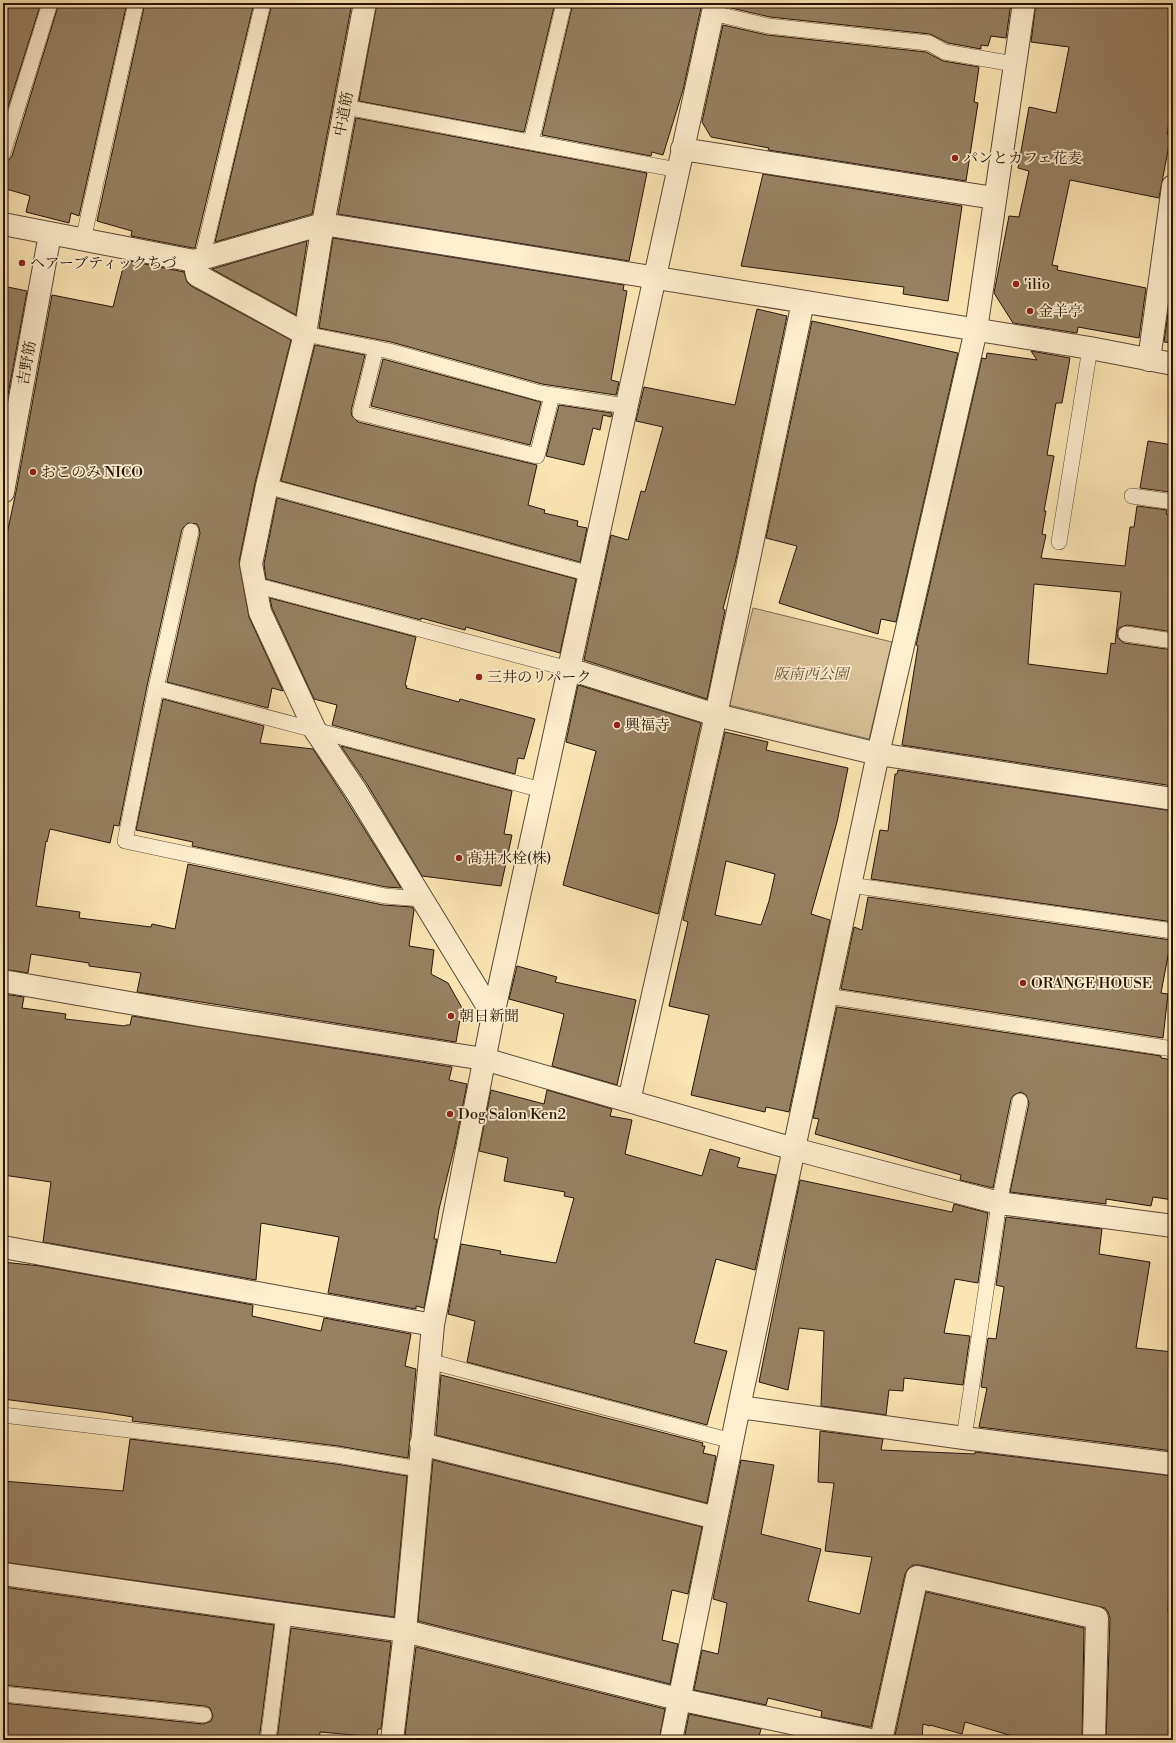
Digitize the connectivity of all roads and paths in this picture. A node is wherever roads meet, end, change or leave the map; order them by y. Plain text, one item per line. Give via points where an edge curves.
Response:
1 (50, 3) edge
2 (136, 3) edge
3 (263, 3) edge
4 (365, 3) edge
5 (564, 3) edge
6 (1024, 3) edge
7 (714, 8) edge
8 (1014, 64) junction
9 (345, 107) junction
10 (531, 142) junction
11 (3, 153) edge
12 (680, 160) junction
13 (1173, 186) edge
14 (994, 198) junction
15 (3, 224) edge
16 (323, 224) junction
17 (50, 234) junction
18 (83, 240) junction
19 (198, 260) junction
20 (654, 278) junction
21 (803, 302) junction
22 (976, 330) junction
23 (305, 334) junction
24 (376, 348) junction
25 (1090, 348) junction
26 (1149, 360) junction
27 (1173, 364) edge
28 (552, 395) junction
29 (626, 406) junction
30 (267, 486) junction
31 (3, 492) edge
32 (1132, 496) dead end
33 (1173, 502) edge
34 (191, 531) dead end
35 (1059, 542) dead end
36 (590, 574) junction
37 (255, 585) junction
38 (1126, 634) dead end
39 (1173, 641) edge
40 (569, 669) junction
41 (156, 688) junction
42 (716, 715) junction
43 (315, 730) junction
44 (878, 754) junction
45 (542, 790) junction
46 (1173, 799) edge
47 (850, 885) junction
48 (421, 899) junction
49 (1173, 931) edge
50 (3, 981) edge
51 (827, 996) junction
52 (493, 1015) junction
53 (1173, 1049) edge
54 (484, 1059) junction
55 (629, 1101) junction
56 (1020, 1101) dead end
57 (794, 1149) junction
58 (999, 1203) junction
59 (1173, 1226) edge
60 (3, 1247) edge
61 (433, 1326) junction
62 (429, 1361) junction
63 (739, 1407) junction
64 (3, 1415) edge
65 (964, 1438) junction
66 (732, 1441) junction
67 (421, 1444) junction
68 (1173, 1464) edge
69 (419, 1469) junction
70 (716, 1518) junction
71 (3, 1574) edge
72 (284, 1614) junction
73 (405, 1631) junction
74 (3, 1694) edge
75 (678, 1699) junction
76 (204, 1715) dead end
77 (268, 1740) edge
78 (392, 1740) edge
79 (671, 1740) edge
80 (871, 1740) edge
81 (881, 1740) edge
82 (1094, 1740) edge

1 - 11 lane
2 - 18 lane
3 - 19 lane
4 - 9 street, 中道筋
5 - 10 lane
6 - 8 street
7 - 8 lane via 768,26 929,44 945,52
7 - 12 street
8 - 14 street
9 - 10 lane
9 - 16 street, 中道筋
10 - 12 lane
12 - 14 street
12 - 20 street
13 - 26 street
14 - 22 street
15 - 17 street
16 - 19 street
16 - 20 street
16 - 23 street, 中道筋
17 - 18 street
17 - 31 street, 吉野筋
18 - 19 street
19 - 23 street via 197,275
20 - 21 street
20 - 29 street
21 - 22 street
21 - 42 street
22 - 25 street
22 - 44 street
23 - 24 lane
23 - 30 street, 中道筋
24 - 28 lane via 466,371 540,394
24 - 28 lane via 360,413 538,456
25 - 26 street
25 - 35 lane
26 - 27 street
28 - 29 lane
29 - 36 street
30 - 36 lane
30 - 37 street, 中道筋 via 251,564
32 - 33 lane
34 - 41 lane
36 - 40 street
37 - 40 lane
37 - 43 street, 中道筋 via 260,612
38 - 39 lane
40 - 42 street
40 - 45 street
41 - 43 lane
41 - 48 lane via 125,841 385,896
42 - 44 street
42 - 55 street
43 - 45 lane
43 - 48 street, 中道筋 via 356,791
44 - 46 street
44 - 47 street
45 - 52 street
47 - 49 lane
47 - 51 street
48 - 52 street, 中道筋
50 - 54 street via 199,1015
51 - 53 lane
51 - 57 street
52 - 54 street
54 - 55 street
54 - 61 street
55 - 57 street
56 - 58 lane
57 - 58 street
57 - 63 street
58 - 59 street
58 - 65 lane
60 - 61 street
61 - 62 street
62 - 66 lane
62 - 67 street
63 - 65 street
63 - 66 street
64 - 69 lane via 338,1455
65 - 68 street
66 - 70 street
67 - 69 street
67 - 70 street
69 - 73 street
70 - 75 street
71 - 72 street
72 - 73 street
72 - 77 lane
73 - 75 street
73 - 78 street
74 - 76 lane
75 - 79 street
75 - 80 street
81 - 82 street via 917,1577 1097,1618

